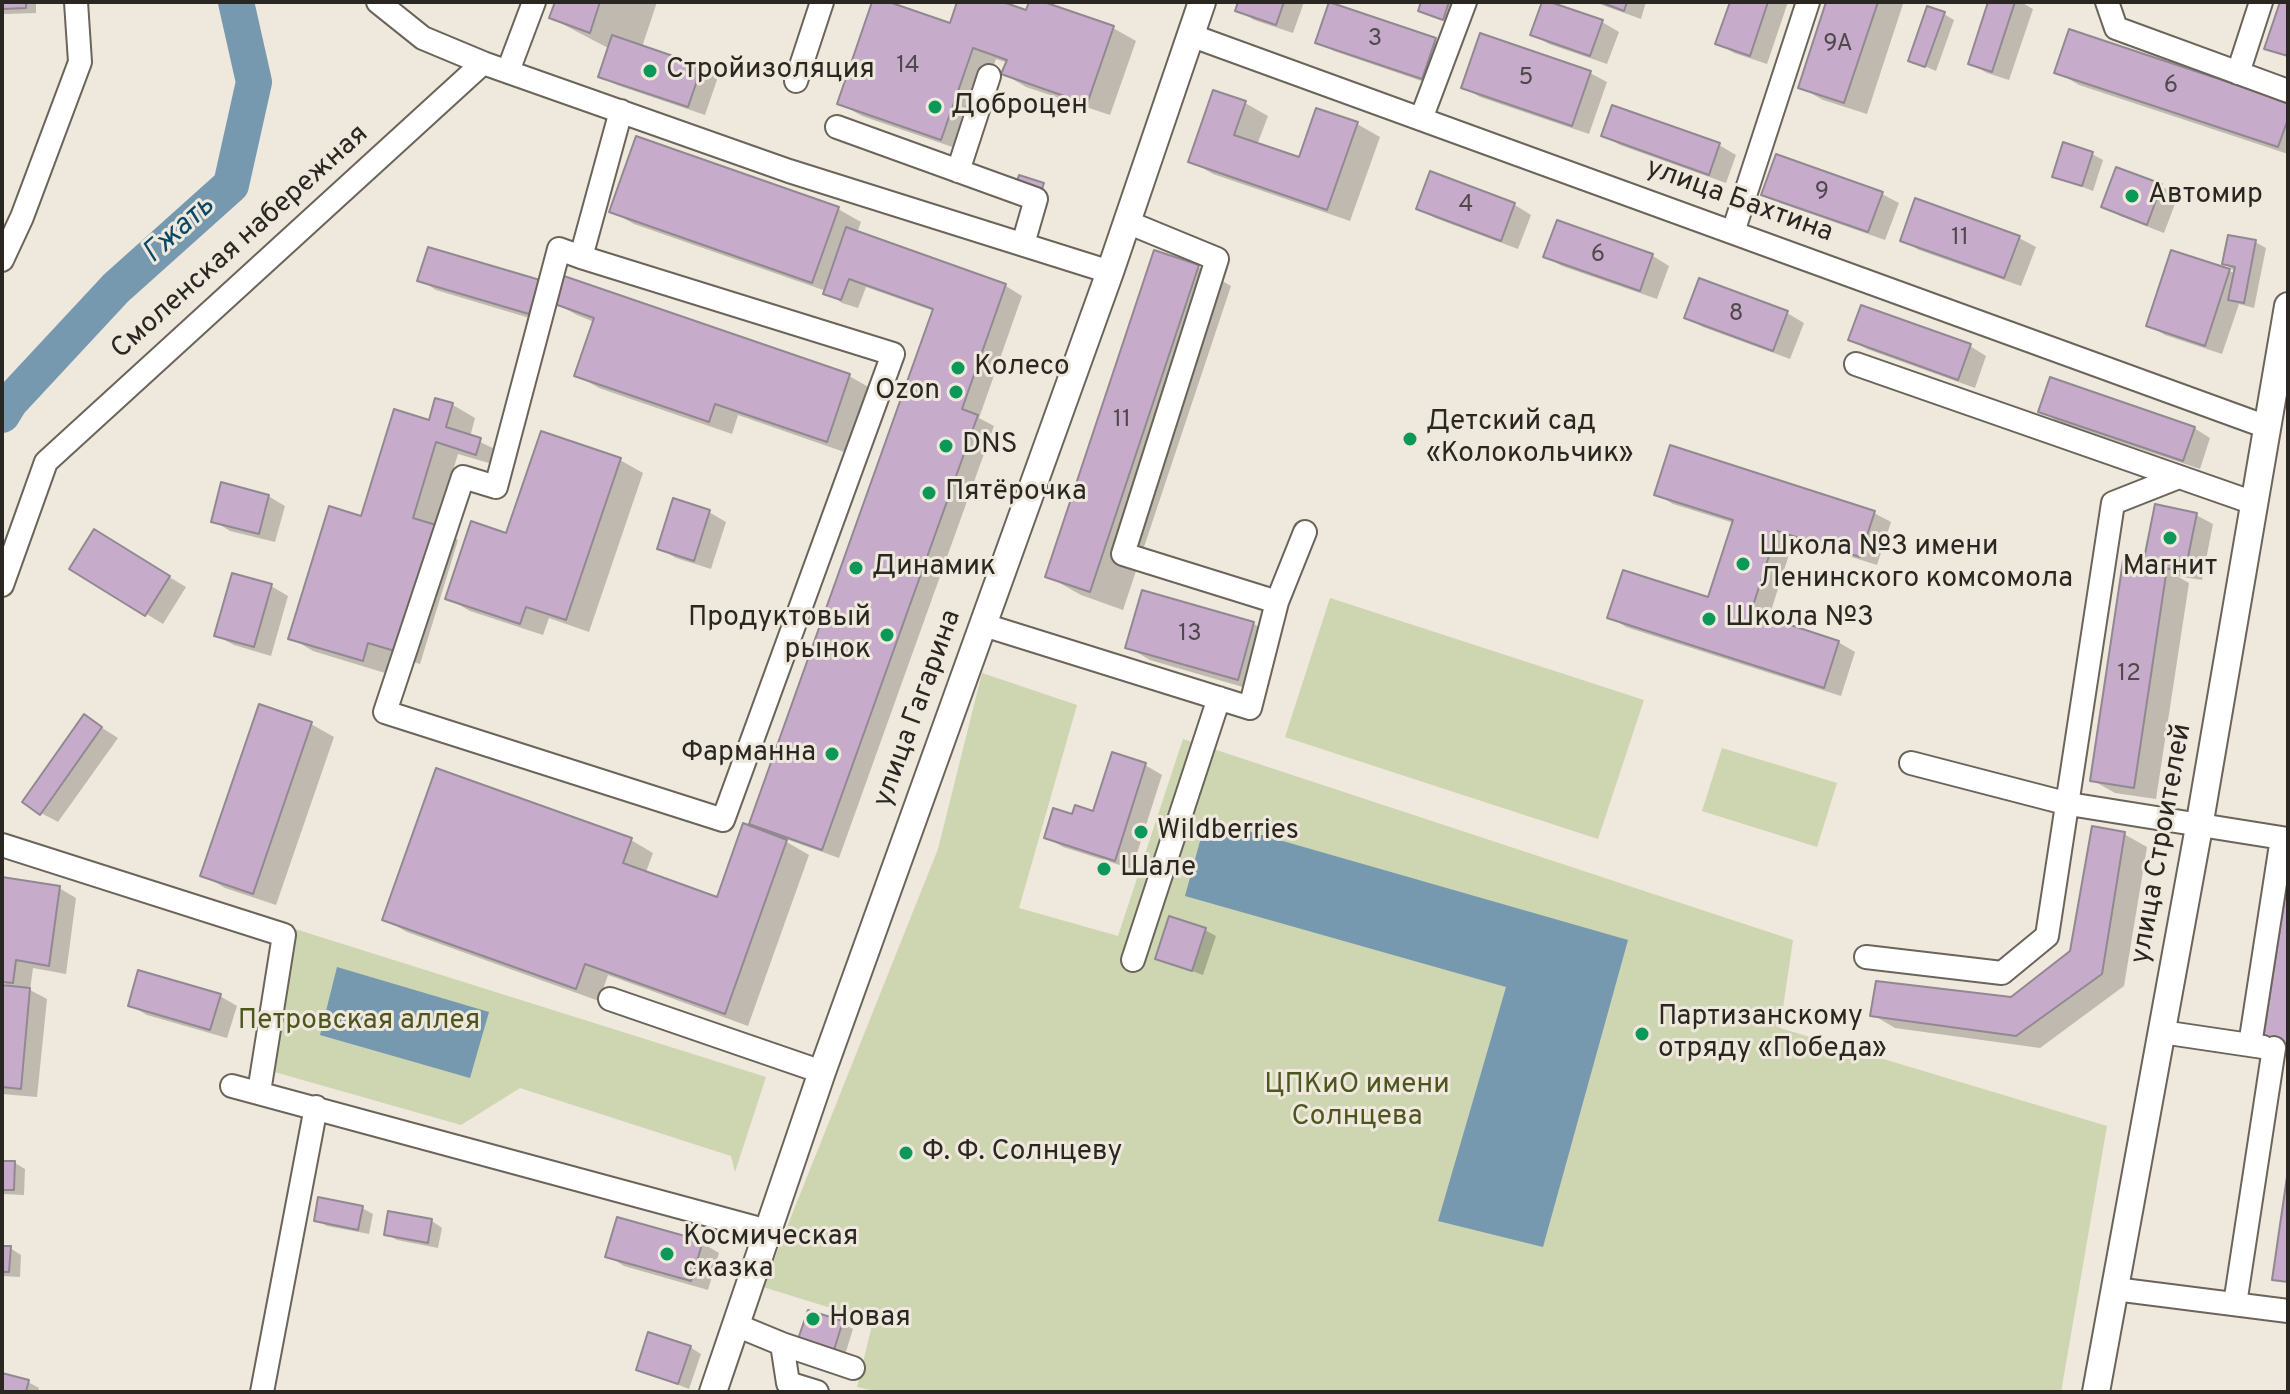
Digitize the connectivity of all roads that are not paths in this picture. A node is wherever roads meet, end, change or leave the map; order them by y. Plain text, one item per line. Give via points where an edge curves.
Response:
1 (76, 2) edge
2 (378, 2) edge
3 (534, 2) edge
4 (822, 2) edge
5 (1202, 2) edge
6 (1465, 2) edge
7 (1808, 2) edge
8 (2107, 2) edge
9 (2261, 2) edge
10 (1190, 35) junction
11 (483, 63) junction
12 (508, 71) junction
13 (2238, 73) junction
14 (989, 76) dead end
15 (796, 81) dead end
16 (2288, 91) edge
17 (1421, 119) junction
18 (618, 120) junction
19 (837, 127) dead end
20 (958, 171) junction
21 (1127, 222) junction
22 (1733, 232) junction
23 (1023, 244) junction
24 (581, 257) junction
25 (2, 260) edge
26 (1110, 272) junction
27 (2288, 306) edge
28 (1856, 364) dead end
29 (2267, 427) junction
30 (2179, 477) junction
31 (2254, 503) junction
32 (1305, 532) dead end
33 (2, 585) edge
34 (1277, 602) junction
35 (984, 625) junction
36 (1219, 698) junction
37 (1911, 763) dead end
38 (2069, 804) junction
39 (2199, 827) junction
40 (2285, 839) edge
41 (2, 845) edge
42 (1866, 957) dead end
43 (1133, 960) dead end
44 (610, 999) dead end
45 (2162, 1032) junction
46 (2250, 1045) junction
47 (2281, 1049) edge
48 (822, 1072) junction
49 (232, 1086) dead end
50 (259, 1092) junction
51 (316, 1107) junction
52 (768, 1231) junction
53 (2115, 1289) junction
54 (2235, 1304) junction
55 (2288, 1311) edge
56 (736, 1325) junction
57 (782, 1344) junction
58 (853, 1368) dead end
59 (262, 1392) edge
60 (713, 1392) edge
61 (817, 1392) edge
62 (2096, 1392) edge

1 - 25 street via 80,62
2 - 11 street via 423,38
3 - 12 street
4 - 15 street
5 - 10 main road, улица Гагарина
6 - 17 street
7 - 22 street
8 - 13 street via 2116,28
9 - 13 street
10 - 17 street, улица Бахтина
10 - 21 main road, улица Гагарина
11 - 12 street
11 - 33 street, Смоленская набережная via 46,462
12 - 18 street
13 - 16 street
14 - 20 street
17 - 22 street, улица Бахтина
18 - 23 street
18 - 24 street
19 - 20 street
20 - 23 street via 1036,199
21 - 26 main road, улица Гагарина
21 - 34 street via 1217,259 1123,554
22 - 29 street, улица Бахтина
23 - 26 street
24 - 24 street via 893,354 723,820 385,712 463,477 496,487 559,249
26 - 35 main road, улица Гагарина
27 - 29 main road, улица Строителей
28 - 30 street
29 - 31 main road, улица Строителей
30 - 31 street
30 - 38 street via 2113,503
31 - 39 main road, улица Строителей
32 - 34 street
34 - 36 street via 1250,708
35 - 36 street
35 - 48 main road, улица Гагарина
36 - 43 street
37 - 38 street
38 - 39 street
38 - 42 street via 2047,936 2002,973
39 - 40 street
39 - 45 main road, улица Строителей
40 - 46 street
41 - 50 street via 284,935
44 - 48 street
45 - 46 street
45 - 53 main road, улица Строителей
46 - 47 street
47 - 54 street
48 - 52 main road, улица Гагарина
49 - 50 street
50 - 51 street
51 - 52 street
51 - 59 street
52 - 56 main road, улица Гагарина
53 - 54 street
53 - 62 main road, улица Строителей
54 - 55 street
56 - 57 street
56 - 60 main road, улица Гагарина
57 - 58 street
57 - 61 street via 788,1383

